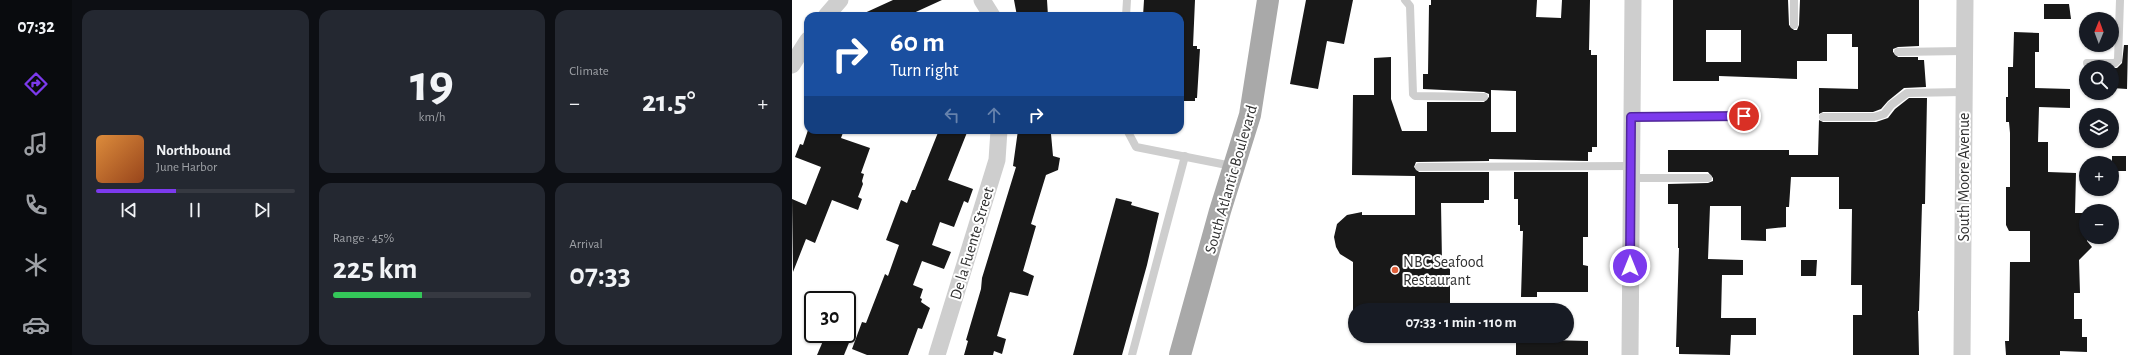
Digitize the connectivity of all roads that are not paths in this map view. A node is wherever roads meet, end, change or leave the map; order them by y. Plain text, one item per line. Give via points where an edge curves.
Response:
1 (840, 0) edge
2 (982, 0) edge
3 (1127, 0) edge
4 (1268, 0) edge
5 (1405, 0) edge
6 (1633, 0) edge
7 (1794, 0) edge
8 (1965, 0) edge
9 (2120, 0) edge
10 (830, 12) edge
11 (990, 12) edge
12 (1126, 12) edge
13 (1794, 25) dead end
14 (804, 46) edge
15 (1963, 51) junction
16 (1898, 52) dead end
17 (2118, 60) edge
18 (792, 65) edge
19 (1963, 92) junction
20 (1484, 97) dead end
21 (1744, 116) dead end
22 (1631, 117) junction
23 (1823, 117) dead end
24 (999, 134) edge
25 (1128, 134) edge
26 (1185, 156) junction
27 (1233, 166) junction
28 (1419, 167) dead end
29 (1631, 172) junction
30 (1708, 178) dead end
31 (937, 355) edge
32 (1132, 355) edge
33 (1180, 355) edge
34 (1630, 355) edge
35 (1962, 355) edge

1 - 10 street
2 - 11 street
3 - 12 lane
4 - 27 main road, South Atlantic Boulevard via 1250,115
5 - 20 lane via 1410,6 1413,94
6 - 22 street
7 - 13 lane
8 - 15 street, South Moore Avenue
9 - 17 lane
14 - 18 street
15 - 16 lane
15 - 19 street, South Moore Avenue
19 - 23 lane via 1907,93 1884,114 1874,117
19 - 35 street, South Moore Avenue
21 - 22 lane
22 - 29 street
24 - 31 street, De la Fuente Street via 997,160
25 - 26 lane via 1136,147
26 - 27 lane
26 - 32 lane
27 - 33 main road, South Atlantic Boulevard
28 - 29 lane
29 - 30 lane
29 - 34 street

